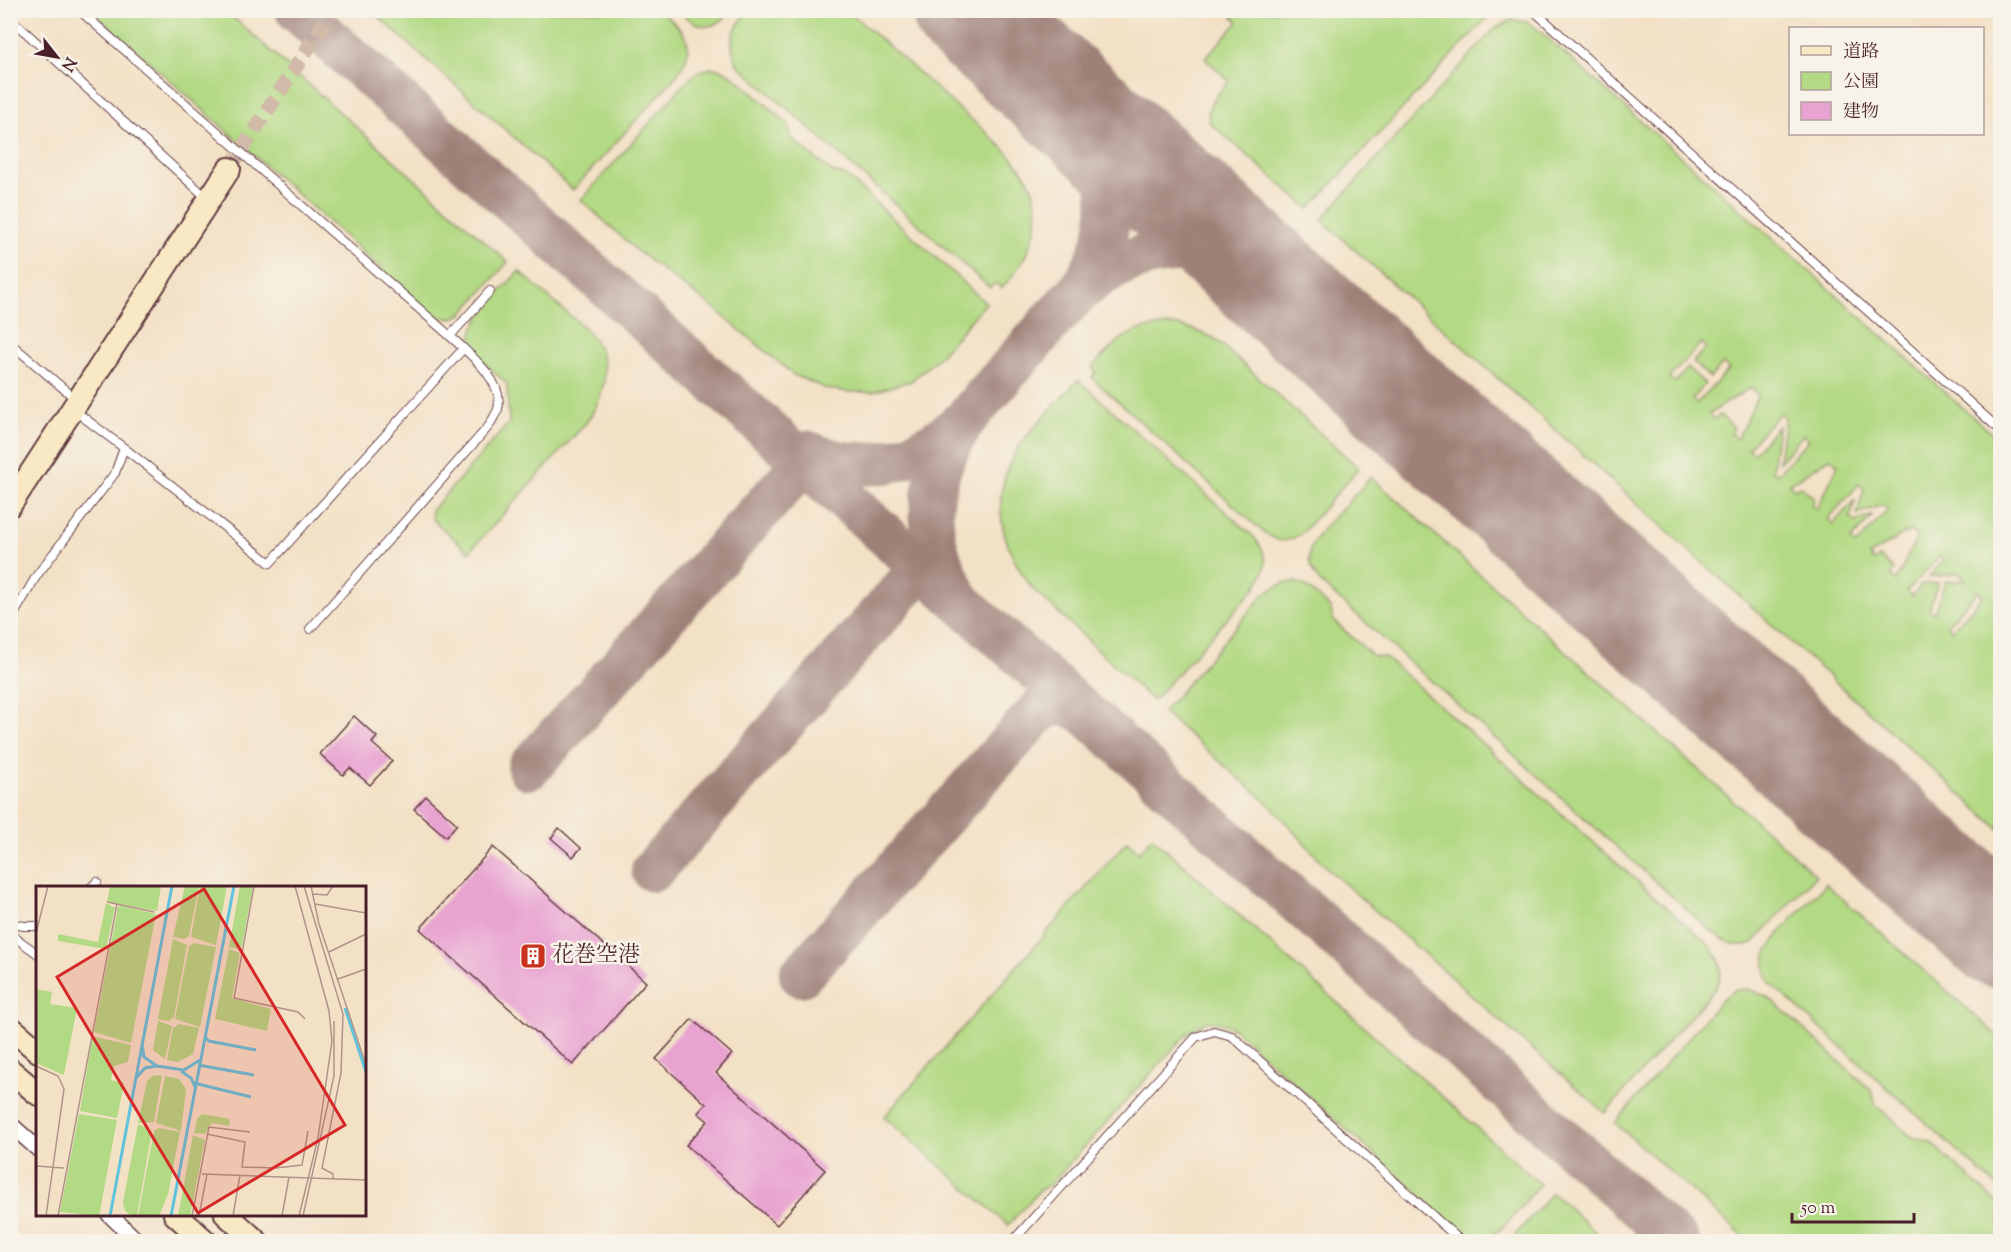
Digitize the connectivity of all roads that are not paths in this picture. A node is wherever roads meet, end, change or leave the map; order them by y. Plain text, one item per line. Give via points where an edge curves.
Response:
1 (79, 10) edge
2 (1533, 10) edge
3 (10, 18) edge
4 (229, 169) tunnel mouth
5 (209, 200) junction
6 (490, 291) dead end
7 (450, 336) junction
8 (10, 343) edge
9 (463, 349) junction
10 (76, 405) junction
11 (2001, 430) edge
12 (124, 448) junction
13 (10, 505) edge
14 (10, 621) edge
15 (310, 629) dead end
16 (97, 882) dead end
17 (92, 886) edge
18 (10, 923) edge
19 (36, 926) edge
20 (10, 934) edge
21 (36, 953) edge
22 (10, 1027) edge
23 (36, 1049) edge
24 (10, 1070) edge
25 (36, 1092) edge
26 (10, 1124) edge
27 (36, 1147) edge
28 (110, 1216) edge
29 (176, 1216) edge
30 (227, 1216) edge
31 (138, 1242) edge
32 (206, 1242) edge
33 (257, 1242) edge
34 (1012, 1242) edge
35 (1462, 1242) edge

1 - 7 lane
2 - 11 lane
3 - 5 lane
4 - 5 street
5 - 10 street
6 - 7 lane
7 - 9 lane
8 - 10 lane
9 - 12 lane via 270,563
9 - 15 lane via 498,391 498,408 489,426
10 - 12 lane
10 - 13 street
12 - 14 lane via 115,473 37,575
16 - 17 lane
18 - 19 lane
20 - 21 lane
22 - 23 street
24 - 25 street
26 - 27 street
28 - 31 street
29 - 32 street
30 - 33 street
34 - 35 lane via 1196,1037 1214,1031 1232,1036

